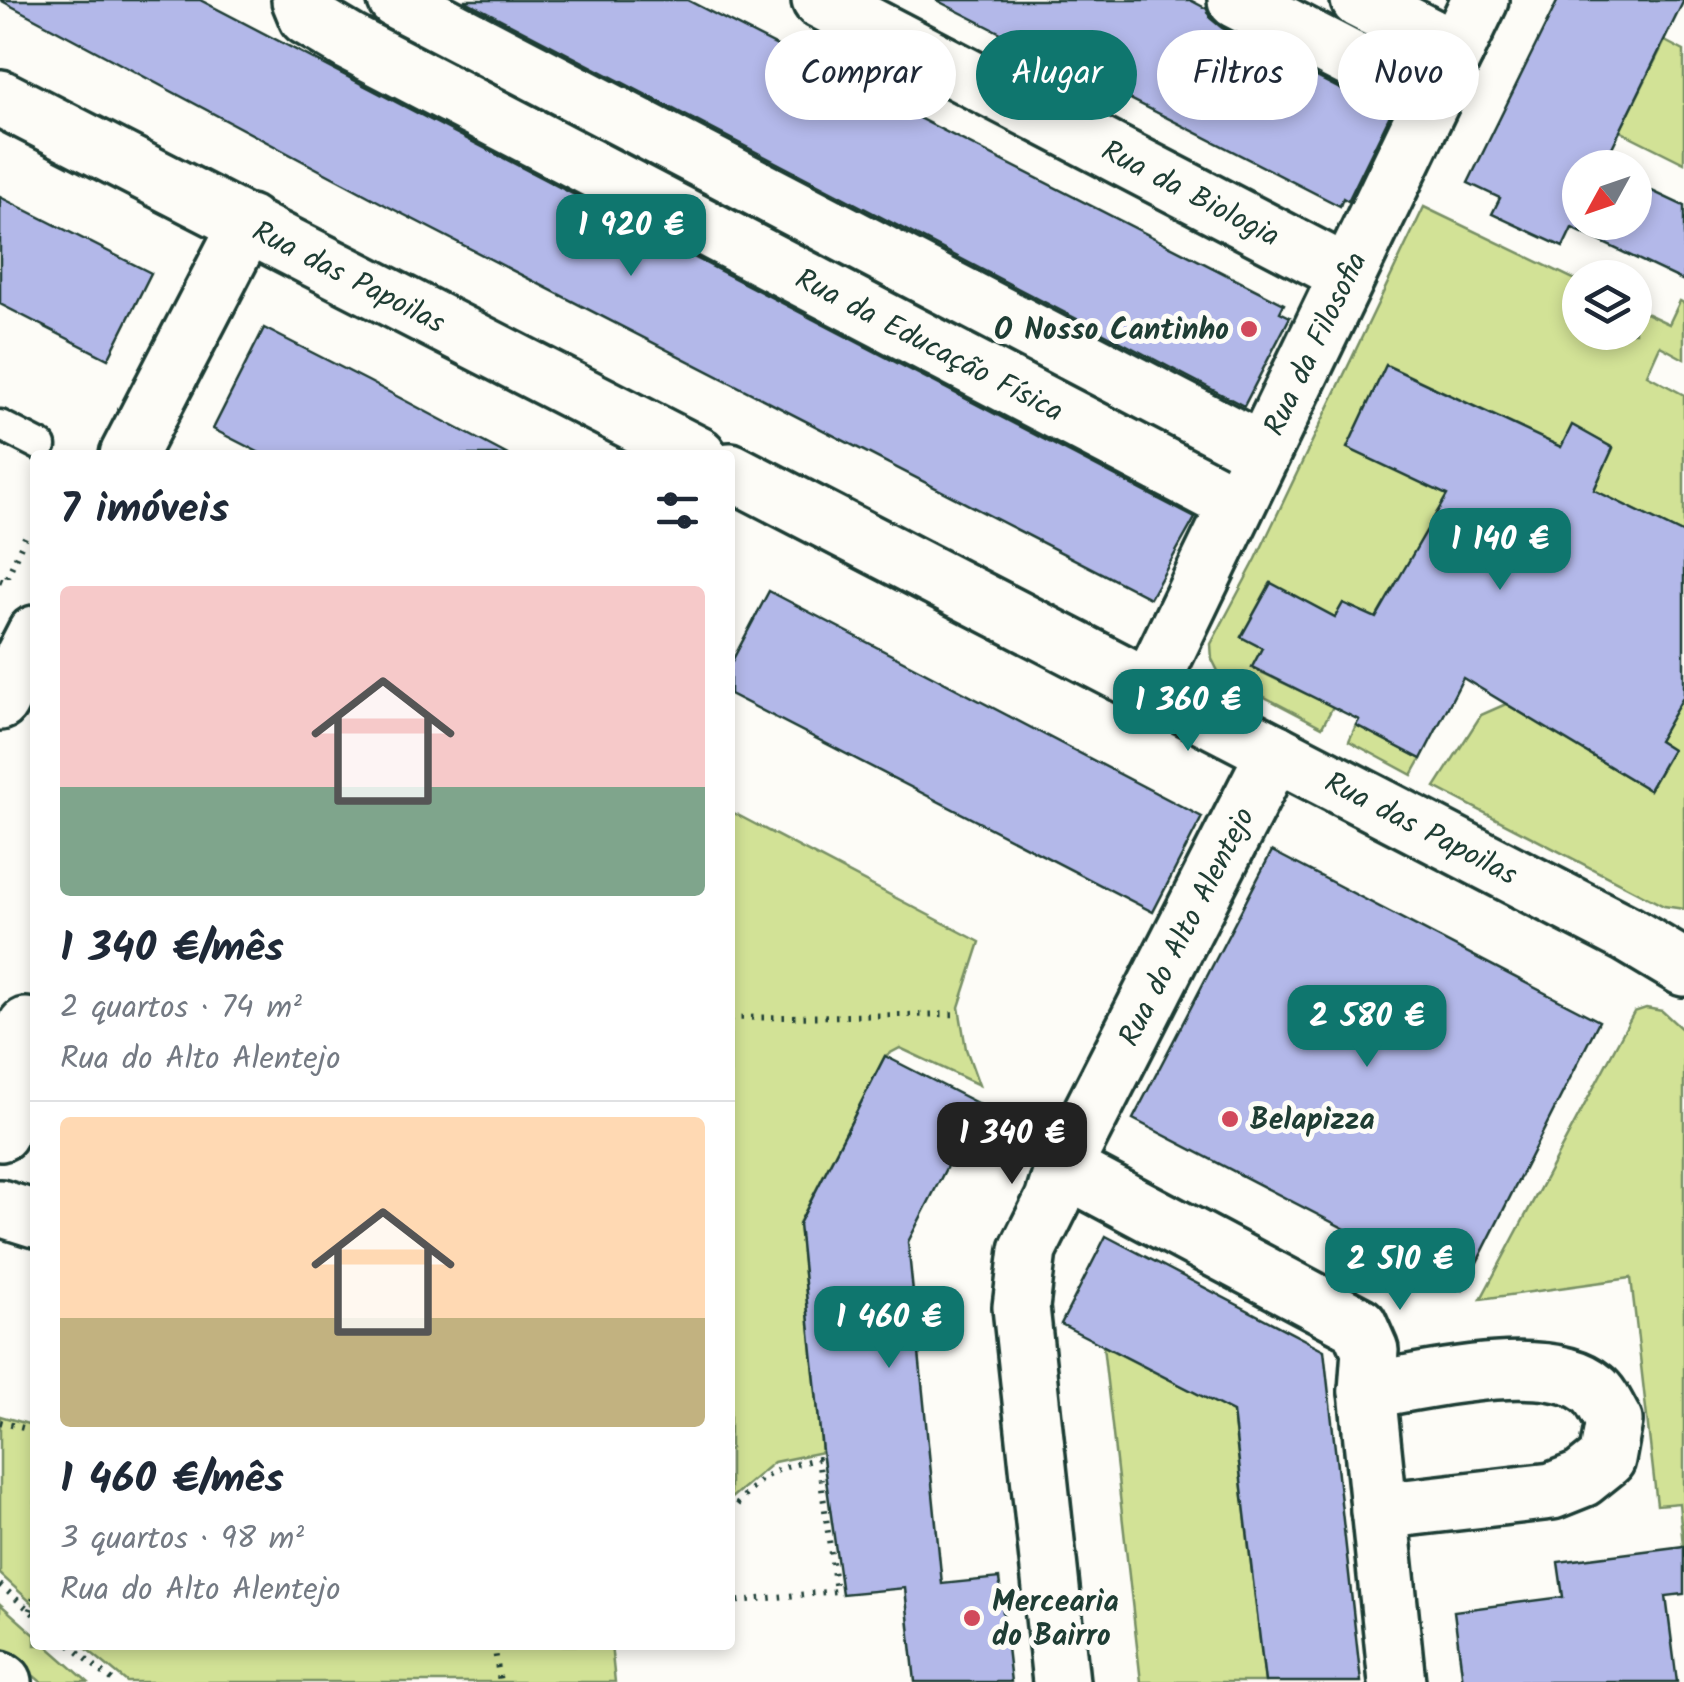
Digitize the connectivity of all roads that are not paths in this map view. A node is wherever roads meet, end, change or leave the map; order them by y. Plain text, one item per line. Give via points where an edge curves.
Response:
1 (396, 0) edge
2 (820, 0) edge
3 (1236, 0) edge
4 (1359, 0) edge
5 (1480, 0) edge
6 (295, 5) edge
7 (1417, 30) edge
8 (1466, 30) edge
9 (1338, 53) edge
10 (0, 98) edge
11 (1422, 120) edge
12 (797, 208) junction
13 (248, 222) junction
14 (771, 262) junction
15 (1347, 274) junction
16 (0, 425) edge
17 (41, 446) dead end
18 (131, 450) edge
19 (688, 450) edge
20 (1261, 452) junction
21 (735, 475) edge
22 (1236, 504) junction
23 (30, 644) edge
24 (1150, 686) junction
25 (0, 702) edge
26 (1275, 752) junction
27 (1684, 968) edge
28 (20, 1023) edge
29 (0, 1133) edge
30 (1064, 1168) junction
31 (0, 1208) edge
32 (30, 1217) edge
33 (1367, 1391) junction
34 (1379, 1511) junction
35 (1061, 1682) edge
36 (1397, 1682) edge

1 - 12 street, Rua da Educação Física
2 - 15 street, Rua da Biologia
3 - 9 street
4 - 7 street
5 - 8 street, Rua da Filosofia
6 - 14 street, Rua da Educação Física via 348,42
10 - 13 street, Rua das Papoilas
11 - 15 street, Rua da Filosofia
12 - 14 street via 770,237
12 - 20 street, Rua da Educação Física
13 - 18 street
13 - 19 street, Rua das Papoilas
14 - 22 street, Rua da Educação Física
15 - 20 street, Rua da Filosofia
16 - 17 lane
20 - 22 street, Rua da Filosofia
21 - 24 street, Rua das Papoilas
22 - 24 street, Rua da Filosofia
23 - 25 street
24 - 26 street, Rua das Papoilas
26 - 27 street, Rua das Papoilas
26 - 30 street, Rua do Alto Alentejo
28 - 29 street
30 - 33 street via 1359,1325 1370,1350
30 - 35 street, Rua do Alto Alentejo via 1028,1250 1021,1307
31 - 32 street
33 - 34 street
33 - 34 street via 1532,1369 1593,1388 1614,1421 1607,1459 1552,1491
34 - 36 street

